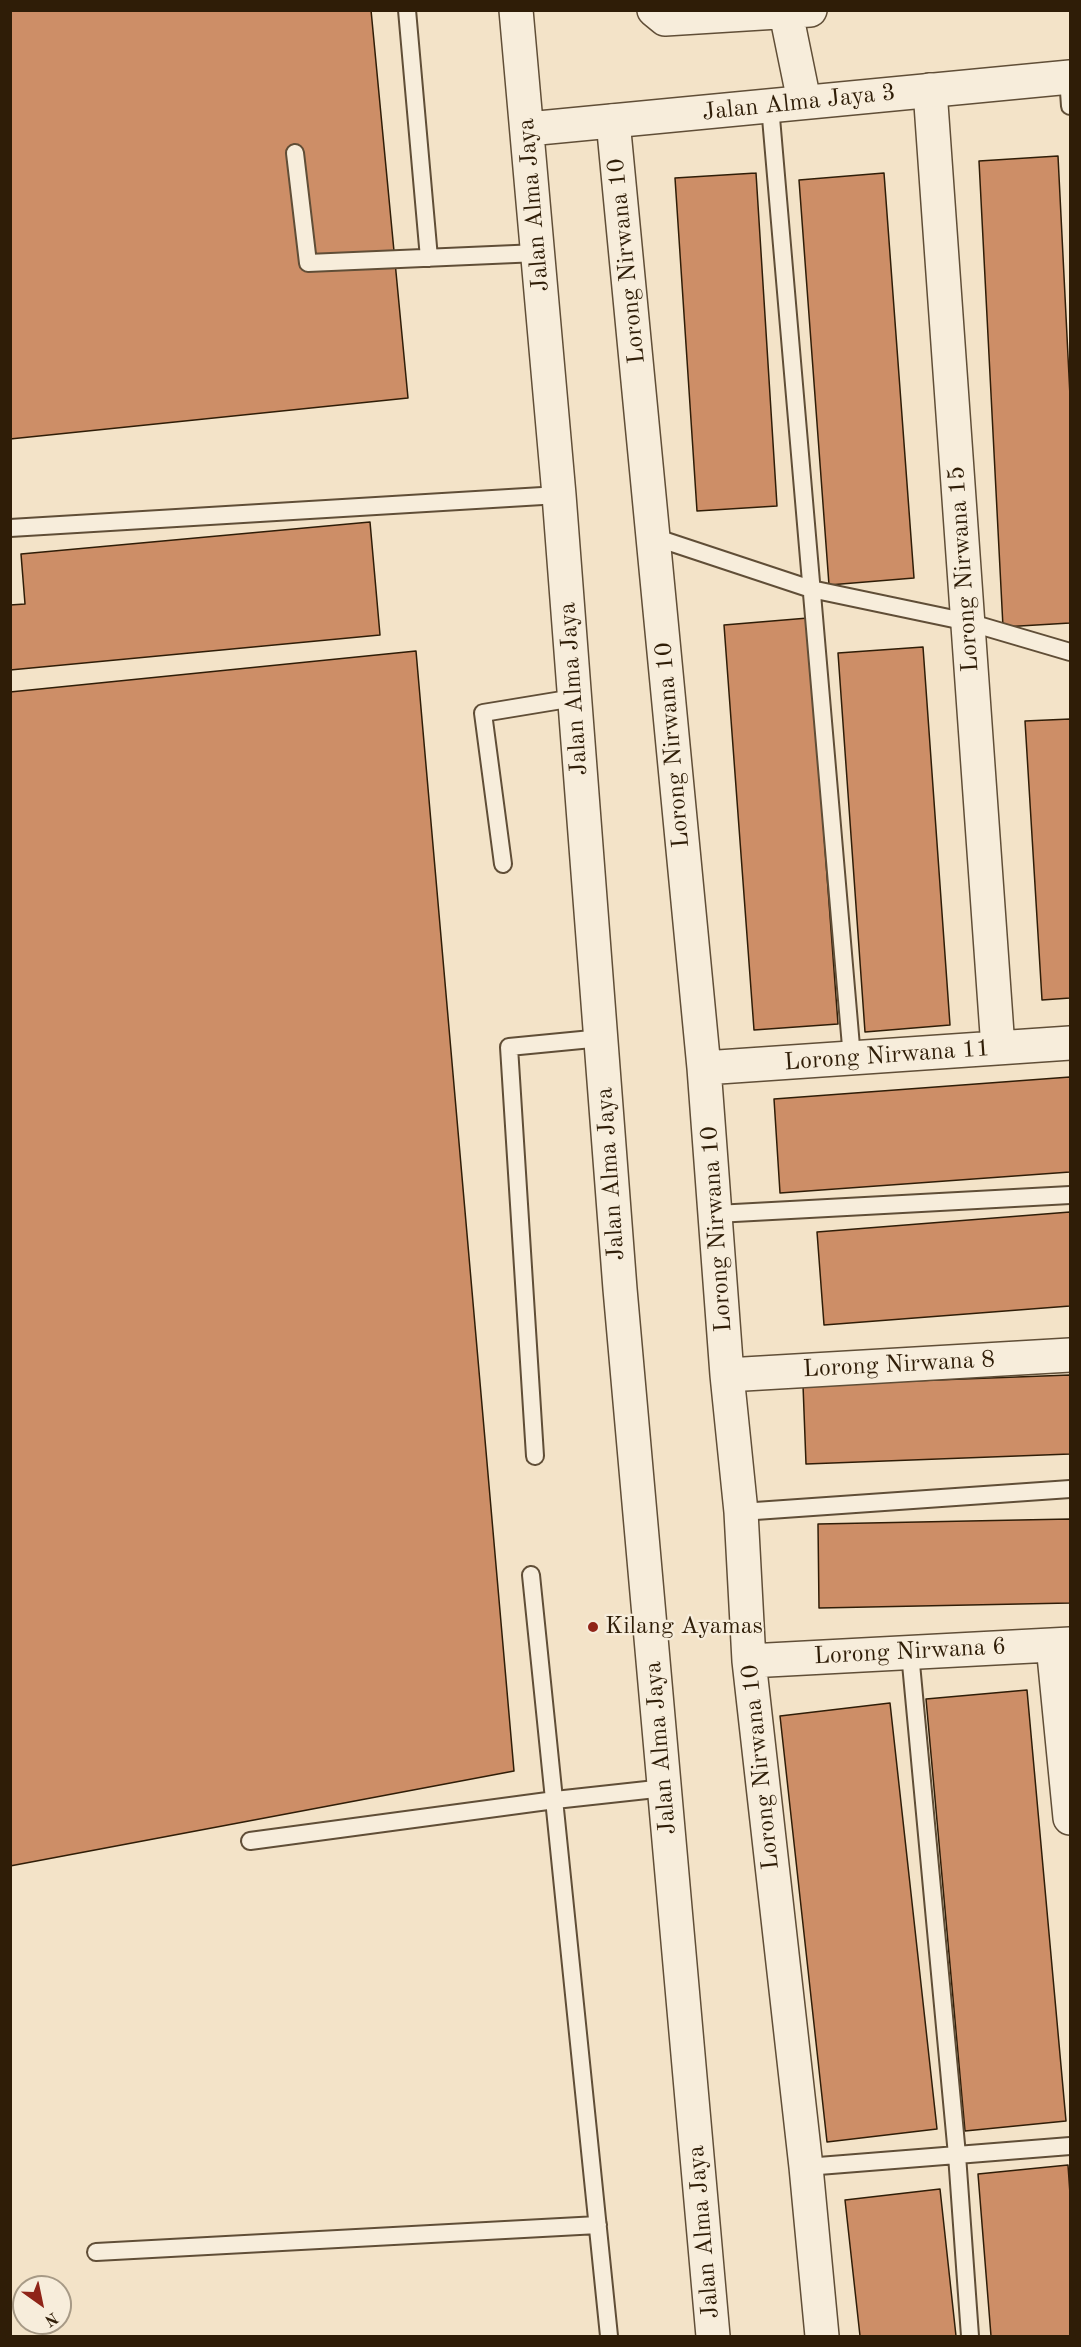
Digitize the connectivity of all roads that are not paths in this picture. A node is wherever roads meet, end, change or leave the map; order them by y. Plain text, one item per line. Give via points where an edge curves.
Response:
1 (407, 10) edge
2 (516, 10) edge
3 (654, 10) edge
4 (794, 11) edge
5 (1070, 87) edge
6 (930, 90) junction
7 (804, 101) junction
8 (770, 106) junction
9 (613, 121) junction
10 (528, 129) junction
11 (295, 153) dead end
12 (538, 253) junction
13 (429, 258) junction
14 (559, 495) junction
15 (10, 528) edge
16 (654, 537) junction
17 (811, 590) junction
18 (968, 622) junction
19 (1071, 652) edge
20 (574, 698) junction
21 (503, 864) dead end
22 (602, 1038) junction
23 (1071, 1043) edge
24 (998, 1048) junction
25 (852, 1058) junction
26 (704, 1068) junction
27 (1071, 1195) edge
28 (716, 1214) junction
29 (1071, 1355) edge
30 (727, 1375) junction
31 (535, 1456) dead end
32 (1071, 1489) edge
33 (741, 1512) junction
34 (531, 1575) dead end
35 (1062, 1644) edge
36 (910, 1653) junction
37 (749, 1661) junction
38 (665, 1788) junction
39 (555, 1800) junction
40 (1071, 1818) edge
41 (250, 1841) dead end
42 (1071, 2146) edge
43 (957, 2156) junction
44 (806, 2167) junction
45 (598, 2225) junction
46 (96, 2252) dead end
47 (609, 2337) edge
48 (713, 2337) edge
49 (822, 2337) edge
50 (970, 2337) edge

1 - 13 lane
2 - 10 street, Jalan Alma Jaya
3 - 4 street via 665,19
4 - 7 street
5 - 6 street, Jalan Alma Jaya 3
6 - 7 street, Jalan Alma Jaya 3
6 - 18 street, Lorong Nirwana 15
7 - 8 street, Jalan Alma Jaya 3
8 - 9 street, Jalan Alma Jaya 3
8 - 17 lane
9 - 10 street, Jalan Alma Jaya 3
9 - 16 street, Lorong Nirwana 10
10 - 12 street, Jalan Alma Jaya
11 - 13 lane via 308,263
12 - 13 lane
12 - 14 street, Jalan Alma Jaya
14 - 15 lane
14 - 20 street, Jalan Alma Jaya
16 - 17 lane
16 - 26 street, Lorong Nirwana 10
17 - 18 lane
17 - 25 lane
18 - 19 lane
18 - 24 street, Lorong Nirwana 15
20 - 21 lane via 483,712
20 - 22 street, Jalan Alma Jaya
22 - 31 lane via 509,1047
22 - 38 street, Jalan Alma Jaya via 620,1289
23 - 24 street, Lorong Nirwana 11
24 - 25 street, Lorong Nirwana 11
25 - 26 street, Lorong Nirwana 11
26 - 28 street, Lorong Nirwana 10
27 - 28 lane
28 - 30 street, Lorong Nirwana 10
29 - 30 street, Lorong Nirwana 8
30 - 33 street, Lorong Nirwana 10
32 - 33 lane
33 - 37 street, Lorong Nirwana 10
34 - 39 lane
35 - 36 street, Lorong Nirwana 6
35 - 40 street
36 - 37 street, Lorong Nirwana 6
36 - 43 lane
37 - 44 street, Lorong Nirwana 10
38 - 39 lane
38 - 48 street, Jalan Alma Jaya
39 - 41 lane
39 - 45 lane
42 - 43 lane
43 - 44 lane
43 - 50 lane
44 - 49 street, Lorong Nirwana 10
45 - 46 lane
45 - 47 lane

